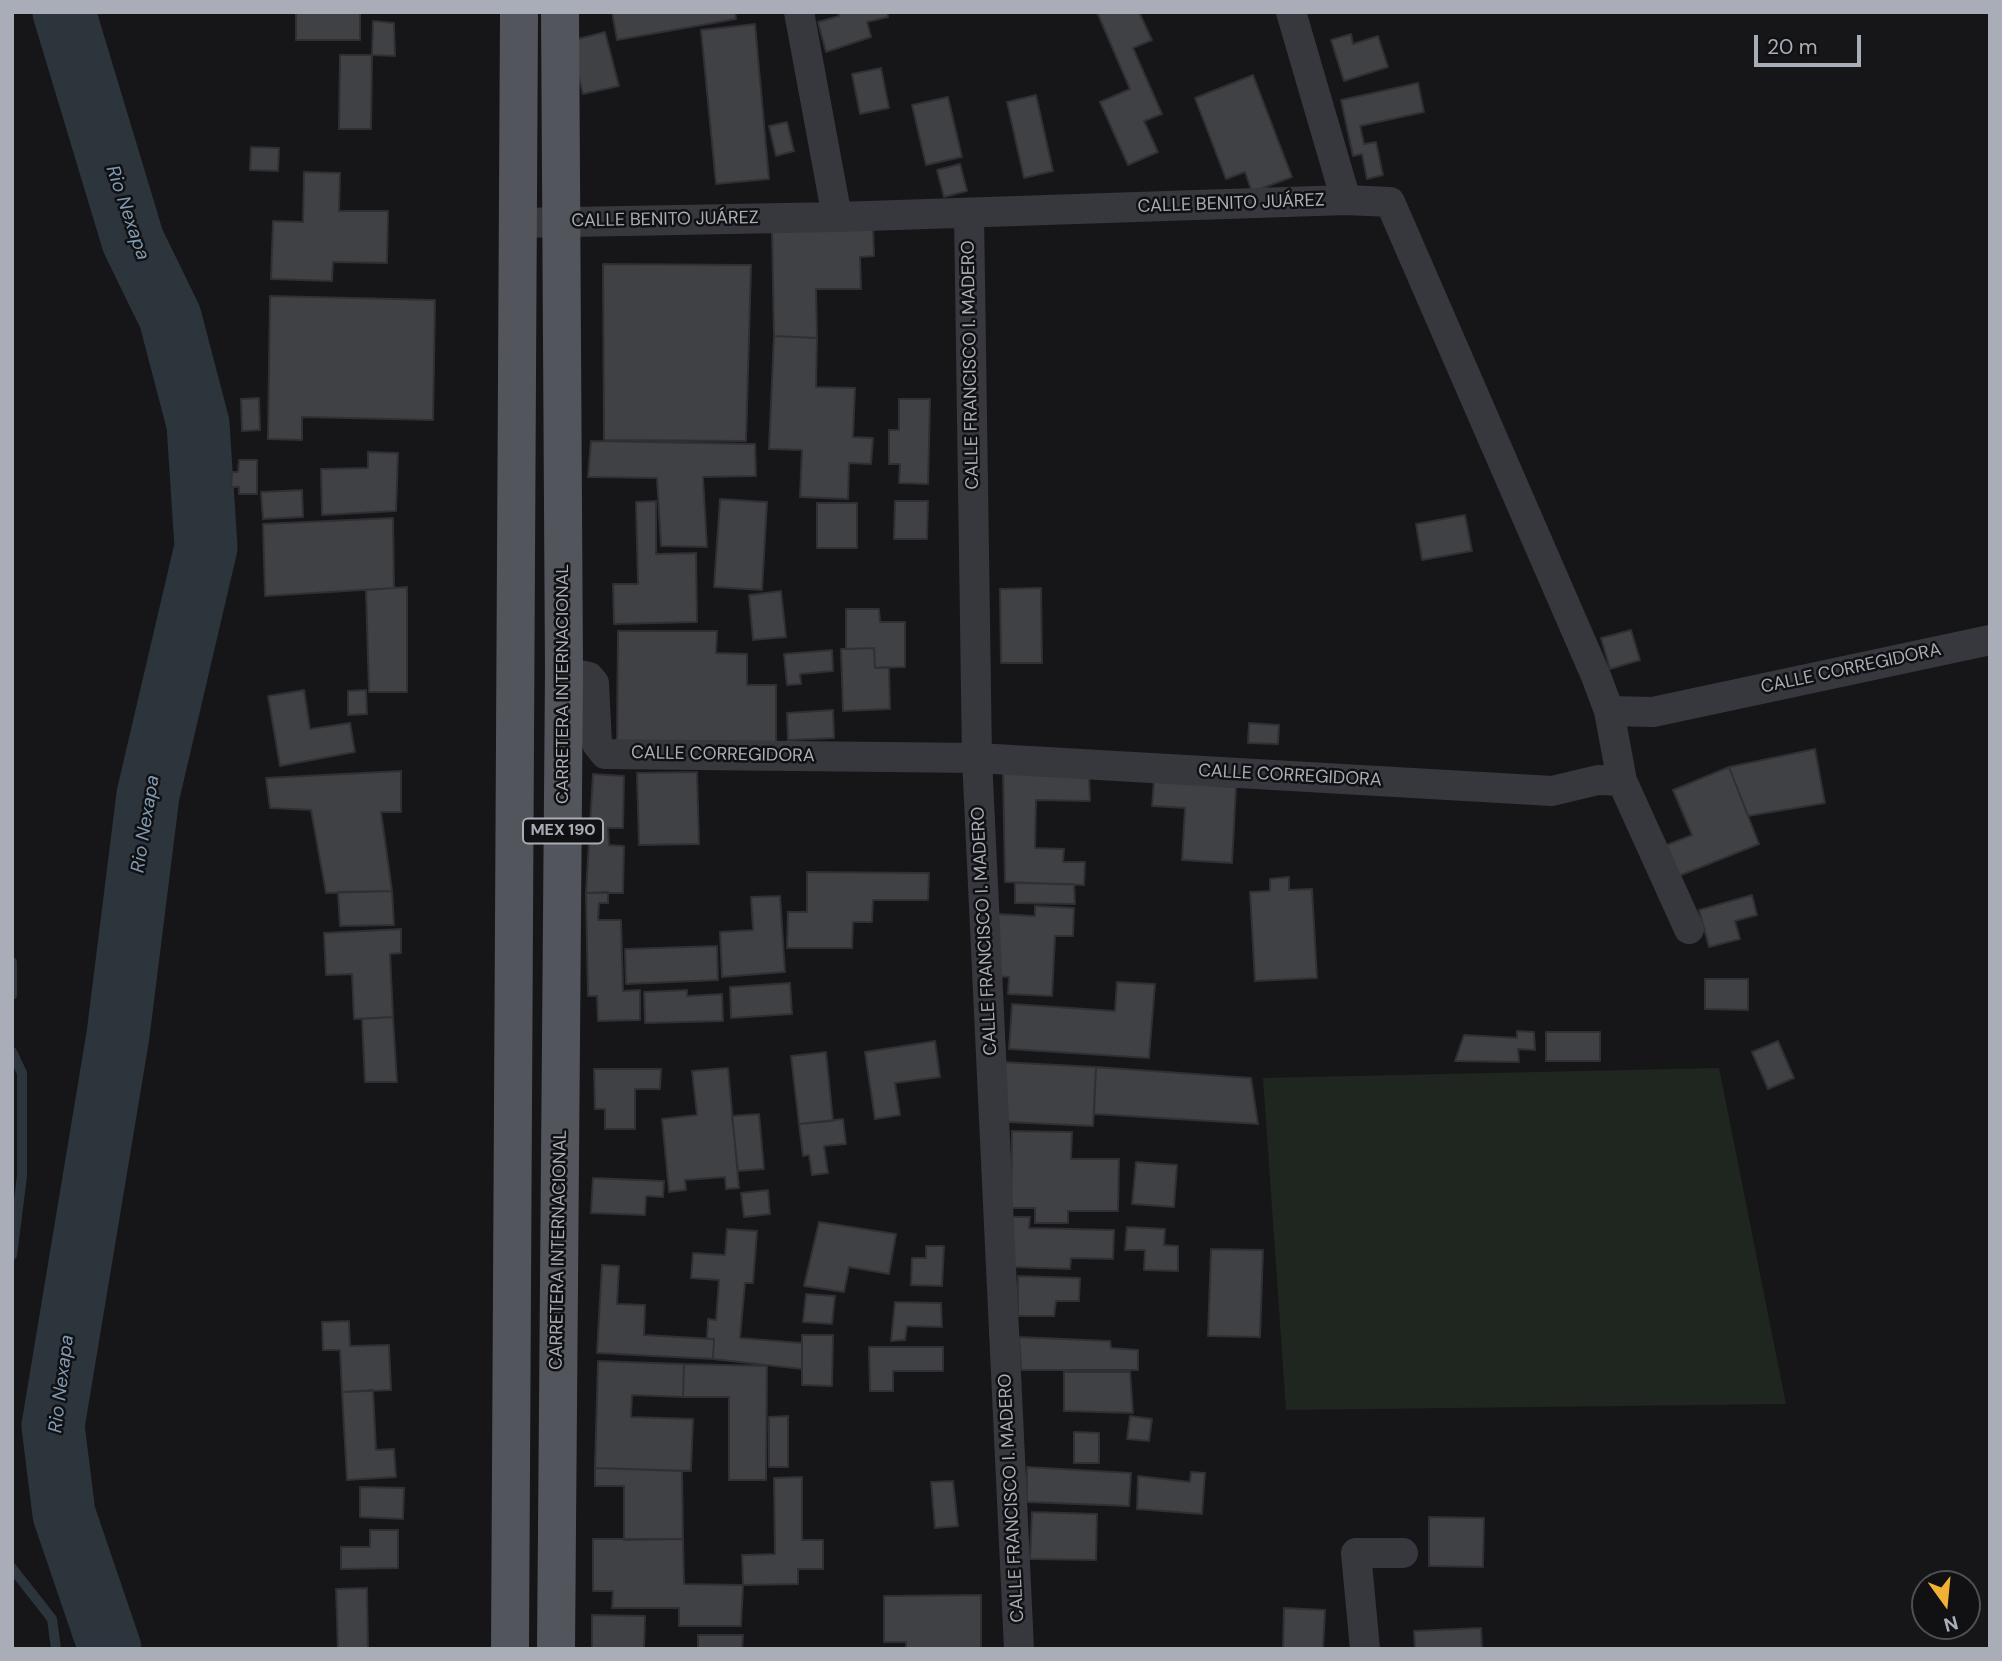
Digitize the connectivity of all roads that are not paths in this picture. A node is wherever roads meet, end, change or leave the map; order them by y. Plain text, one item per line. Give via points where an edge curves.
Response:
1 (519, 12) edge
2 (560, 12) edge
3 (799, 12) edge
4 (1291, 12) edge
5 (1346, 200) junction
6 (969, 214) junction
7 (837, 217) junction
8 (561, 221) junction
9 (518, 223) junction
10 (516, 537) junction
11 (563, 538) junction
12 (1990, 640) edge
13 (564, 672) junction
14 (1609, 711) junction
15 (977, 758) junction
16 (1622, 781) junction
17 (1689, 929) dead end
18 (514, 1036) junction
19 (561, 1037) junction
20 (1403, 1553) dead end
21 (510, 1649) edge
22 (556, 1649) edge
23 (1019, 1649) edge
24 (1365, 1649) edge

1 - 9 main road, MEX 190
2 - 8 main road, CARRETERA INTERNACIONAL / MEX 190
3 - 7 street
4 - 5 street
5 - 6 street, CALLE BENITO JUÁREZ
5 - 14 street, CALLE BENITO JUÁREZ via 1390,202
6 - 7 street, CALLE BENITO JUÁREZ
6 - 15 street, CALLE FRANCISCO I. MADERO
7 - 8 street, CALLE BENITO JUÁREZ
8 - 9 street, CALLE BENITO JUÁREZ
8 - 11 main road, CARRETERA INTERNACIONAL / MEX 190
9 - 10 main road, MEX 190
10 - 11 main road
10 - 18 main road, MEX 190
11 - 13 main road, CARRETERA INTERNACIONAL / MEX 190
12 - 14 street, CALLE CORREGIDORA via 1653,712
13 - 15 street, CALLE CORREGIDORA via 589,677 594,683 597,744 605,754
13 - 19 main road, CARRETERA INTERNACIONAL / MEX 190
14 - 16 street
15 - 16 street, CALLE CORREGIDORA via 1552,791 1598,780
15 - 23 street, CALLE FRANCISCO I. MADERO
16 - 17 street
18 - 19 main road
18 - 21 main road, MEX 190
19 - 22 main road, CARRETERA INTERNACIONAL / MEX 190
20 - 24 street via 1356,1553

